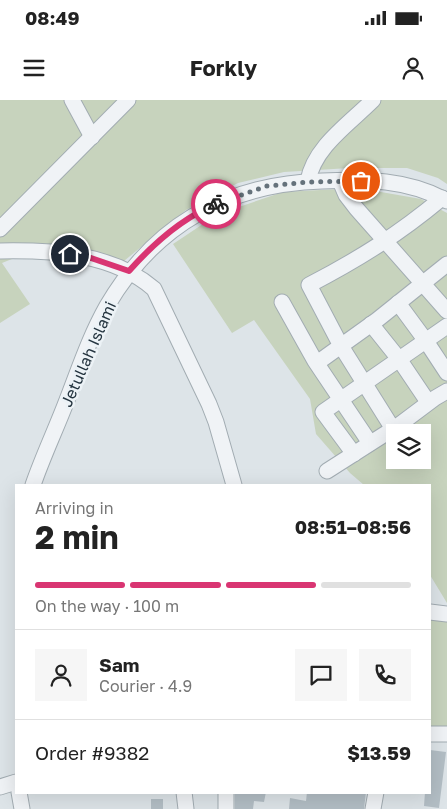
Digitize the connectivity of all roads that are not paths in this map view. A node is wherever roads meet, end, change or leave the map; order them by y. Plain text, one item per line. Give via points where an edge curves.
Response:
1 (72, 100) edge
2 (128, 100) edge
3 (373, 100) edge
4 (92, 137) junction
5 (340, 180) junction
6 (308, 182) junction
7 (445, 200) edge
8 (0, 229) edge
9 (386, 242) junction
10 (0, 251) edge
11 (447, 264) edge
12 (129, 271) junction
13 (422, 283) junction
14 (282, 302) dead end
15 (398, 302) junction
16 (447, 311) edge
17 (371, 324) junction
18 (447, 326) edge
19 (426, 340) junction
20 (341, 346) junction
21 (399, 359) junction
22 (317, 363) junction
23 (447, 373) edge
24 (364, 383) junction
25 (447, 391) edge
26 (342, 399) junction
27 (428, 402) junction
28 (389, 424) edge
29 (399, 424) edge
30 (386, 433) edge
31 (370, 443) junction
32 (354, 454) junction
33 (327, 471) dead end
34 (33, 484) edge
35 (234, 484) edge
36 (431, 612) edge
37 (447, 614) edge
38 (431, 734) edge
39 (447, 734) edge
40 (15, 782) edge
41 (0, 787) edge
42 (19, 794) edge
43 (184, 794) edge
44 (226, 794) edge
45 (376, 794) edge
46 (22, 809) edge
47 (186, 809) edge
48 (226, 809) edge
49 (373, 809) edge

1 - 4 street
2 - 4 street
3 - 6 street via 323,149 314,161
4 - 8 street
5 - 6 street, Jetullah Islami
5 - 7 street, Jetullah Islami via 404,184
5 - 9 street via 346,195
6 - 12 street, Jetullah Islami via 267,186 211,206 170,231
7 - 9 street
9 - 13 street
9 - 20 street via 309,285
10 - 12 street via 70,254
11 - 13 street
12 - 34 street, Jetullah Islami via 99,322
12 - 35 street via 143,279 160,298 209,404
13 - 15 street
13 - 16 street
14 - 22 street
15 - 17 street
15 - 19 street
17 - 20 street
17 - 21 street
18 - 19 street
19 - 21 street
19 - 23 street
20 - 22 street
20 - 24 street
21 - 24 street
21 - 27 street
22 - 26 street
24 - 26 street
24 - 28 street
25 - 27 street
26 - 31 street
26 - 32 street via 323,412
27 - 29 street
30 - 31 street
31 - 32 street
32 - 33 street
36 - 37 street
38 - 39 street
40 - 41 street
42 - 46 street
43 - 47 street
44 - 48 street
45 - 49 street

